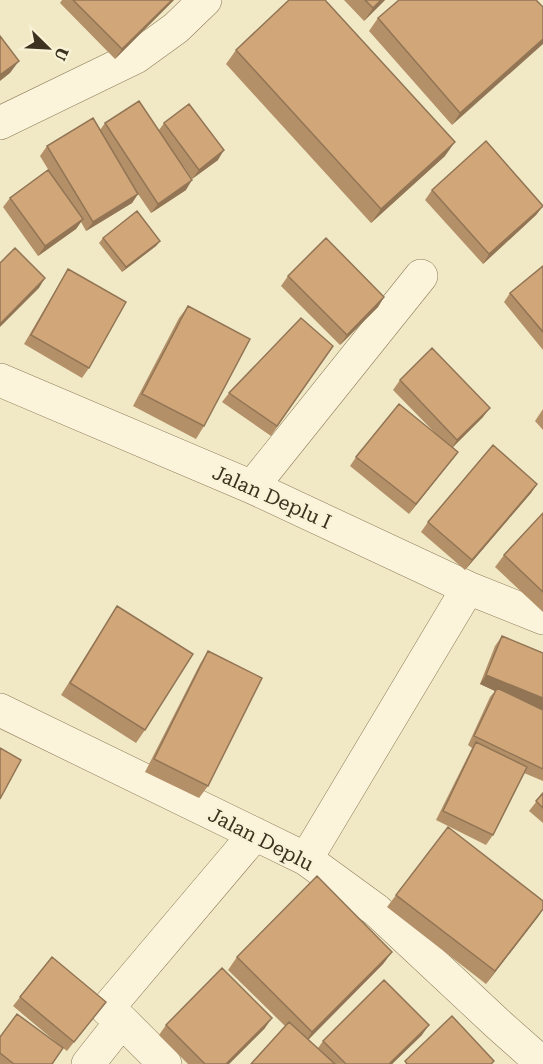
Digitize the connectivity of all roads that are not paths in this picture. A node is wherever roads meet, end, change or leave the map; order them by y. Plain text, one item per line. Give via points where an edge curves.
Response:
1 (205, 0) edge
2 (0, 123) edge
3 (421, 276) dead end
4 (0, 380) edge
5 (252, 487) junction
6 (468, 588) junction
7 (543, 618) edge
8 (0, 710) edge
9 (255, 834) junction
10 (306, 859) junction
11 (122, 1022) junction
12 (88, 1064) edge
13 (165, 1064) edge
14 (543, 1064) edge

1 - 2 street via 176,28 136,57
3 - 5 street
4 - 5 street, Jalan Deplu I
5 - 6 street, Jalan Deplu I
6 - 7 street, Jalan Deplu I
6 - 10 street
8 - 9 street, Jalan Deplu
9 - 10 street, Jalan Deplu
9 - 11 street via 107,1009
10 - 14 street, Jalan Deplu via 376,910
11 - 12 street
11 - 13 street

